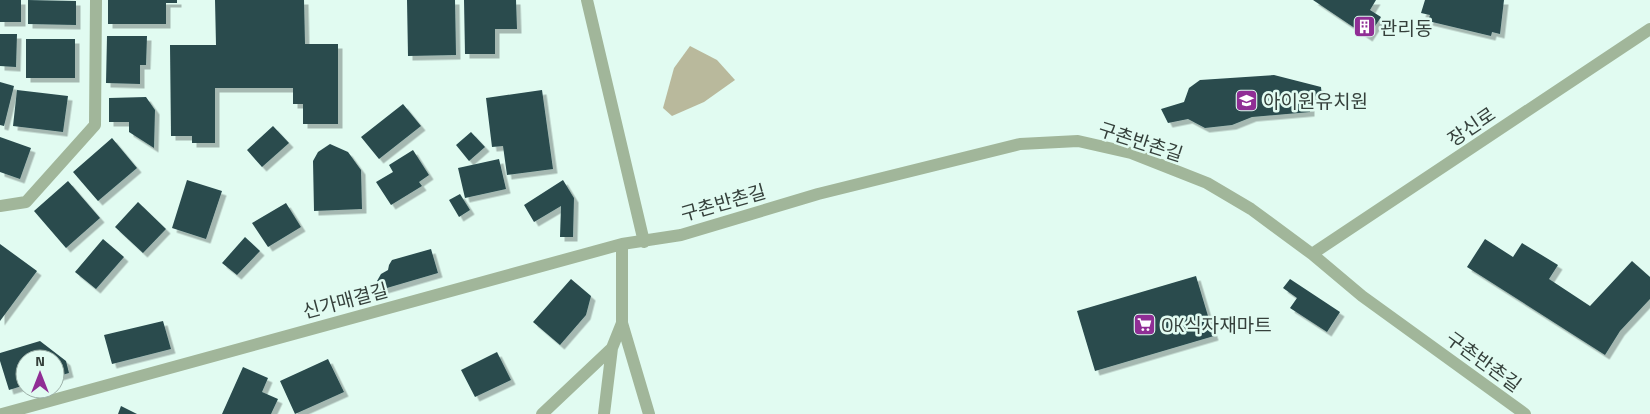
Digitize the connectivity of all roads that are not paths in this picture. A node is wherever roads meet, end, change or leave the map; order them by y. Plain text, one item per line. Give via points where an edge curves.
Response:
1 (96, 0) edge
2 (587, 0) edge
3 (1650, 28) edge
4 (0, 206) edge
5 (644, 242) junction
6 (622, 244) junction
7 (1312, 254) junction
8 (622, 323) junction
9 (612, 348) junction
10 (1, 414) edge
11 (542, 414) edge
12 (604, 414) edge
13 (649, 414) edge
14 (1525, 414) edge

1 - 4 street via 95,125 26,202
2 - 5 street
3 - 7 street, 장신로
5 - 6 street, 구촌반촌길
5 - 7 street, 구촌반촌길 via 681,235 818,194 1020,144 1078,141 1131,153 1207,183 1251,209
6 - 8 street
6 - 10 street, 신가매결길
7 - 14 street, 구촌반촌길 via 1362,296
8 - 9 street
8 - 13 street
9 - 11 street
9 - 12 street

